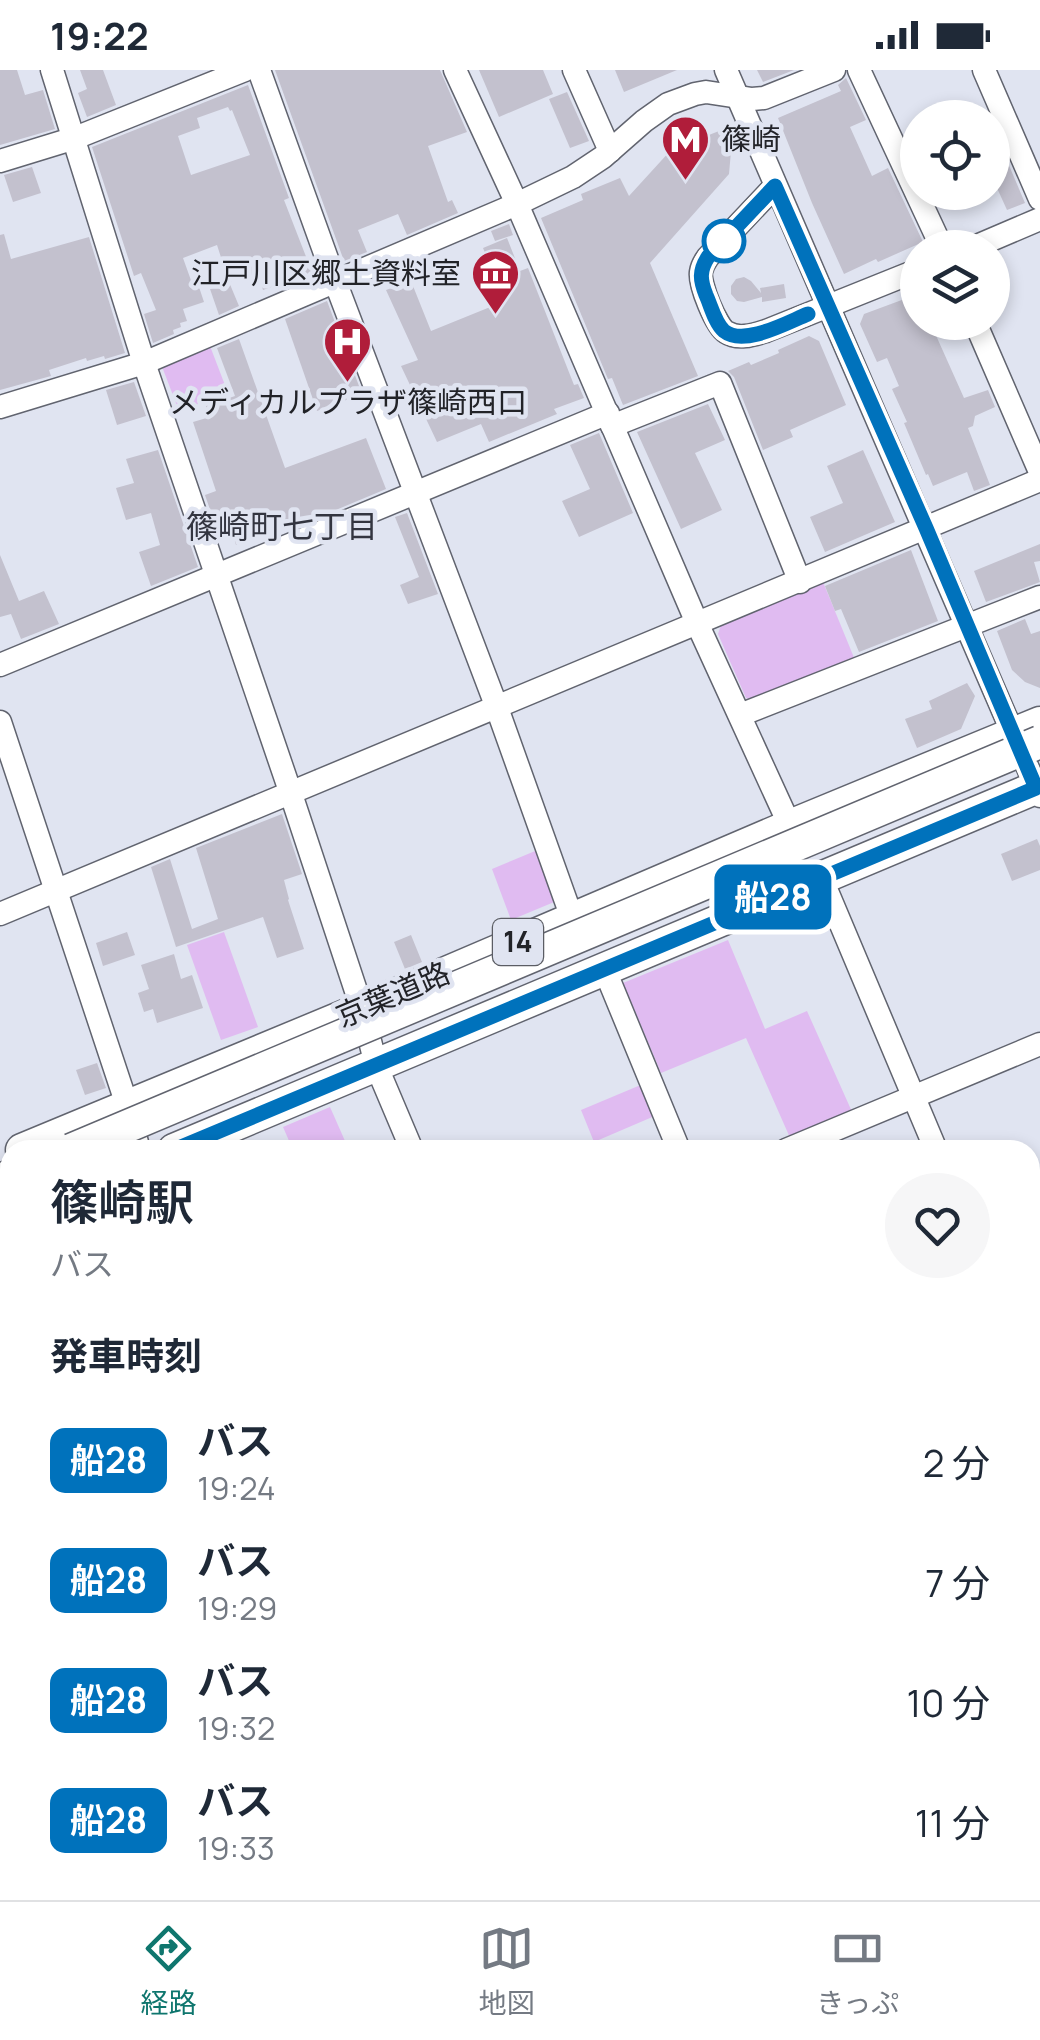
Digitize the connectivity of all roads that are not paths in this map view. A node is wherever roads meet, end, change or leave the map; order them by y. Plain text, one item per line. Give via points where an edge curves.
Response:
1 (52, 70) edge
2 (245, 70) edge
3 (259, 70) edge
4 (455, 70) edge
5 (574, 70) edge
6 (726, 70) edge
7 (834, 70) edge
8 (860, 70) edge
9 (984, 70) edge
10 (737, 96) junction
11 (74, 138) junction
12 (610, 151) junction
13 (0, 162) edge
14 (775, 186) junction
15 (1040, 199) edge
16 (517, 204) junction
17 (1040, 218) edge
18 (934, 230) edge
19 (1010, 231) edge
20 (900, 277) edge
21 (335, 281) junction
22 (828, 306) junction
23 (983, 340) edge
24 (144, 363) junction
25 (0, 407) edge
26 (610, 420) junction
27 (1040, 476) edge
28 (416, 491) junction
29 (926, 528) junction
30 (216, 577) junction
31 (800, 582) junction
32 (1040, 597) edge
33 (698, 622) junction
34 (968, 626) junction
35 (0, 665) edge
36 (496, 705) junction
37 (740, 716) junction
38 (0, 722) edge
39 (1031, 733) edge
40 (1039, 784) edge
41 (290, 792) junction
42 (790, 826) junction
43 (820, 877) junction
44 (56, 892) junction
45 (0, 914) edge
46 (572, 918) junction
47 (604, 968) junction
48 (362, 1009) junction
49 (1040, 1044) edge
50 (376, 1065) junction
51 (914, 1097) junction
52 (127, 1105) junction
53 (45, 1140) edge
54 (94, 1140) edge
55 (136, 1140) edge
56 (149, 1140) edge
57 (198, 1140) edge
58 (408, 1140) edge
59 (676, 1140) edge
60 (810, 1140) edge
61 (932, 1140) edge

1 - 11 street
2 - 11 street
3 - 21 street
4 - 16 street
5 - 12 street
6 - 10 street
7 - 10 street via 764,98
8 - 18 street
9 - 15 street
10 - 12 street via 706,92 668,104
10 - 14 street
11 - 13 street
11 - 24 street
12 - 16 street
14 - 22 street
14 - 22 street via 704,263 701,282 718,323 730,334 749,336
16 - 21 street
16 - 26 street
17 - 19 street
20 - 22 street
21 - 24 street
21 - 28 street
22 - 29 street
23 - 27 street
24 - 25 street
24 - 30 street
26 - 28 street
26 - 31 street via 720,383
26 - 33 street
27 - 29 street
28 - 30 street
28 - 36 street
29 - 31 street
29 - 34 street
30 - 35 street
30 - 41 street
31 - 33 street
32 - 34 street
33 - 36 street
33 - 37 street
34 - 37 street
34 - 39 street
36 - 41 street
36 - 46 street
37 - 42 street
38 - 44 street
39 - 40 street
39 - 42 highway, 京葉道路 / 14
39 - 54 highway, 京葉道路, bridge
40 - 43 highway, 京葉道路 / 14
40 - 56 highway, 京葉道路
41 - 44 street
41 - 48 street
42 - 46 highway, 京葉道路 / 14
43 - 47 highway, 京葉道路 / 14
43 - 51 street
44 - 45 street
44 - 52 street
46 - 48 highway, 京葉道路 / 14
47 - 50 highway, 京葉道路 / 14
47 - 59 street
48 - 50 street
48 - 52 highway, 京葉道路 / 14
49 - 51 street
50 - 57 highway, 京葉道路 / 14
50 - 58 street
51 - 60 street
51 - 61 street
52 - 53 highway, 京葉道路 / 14
52 - 55 street

